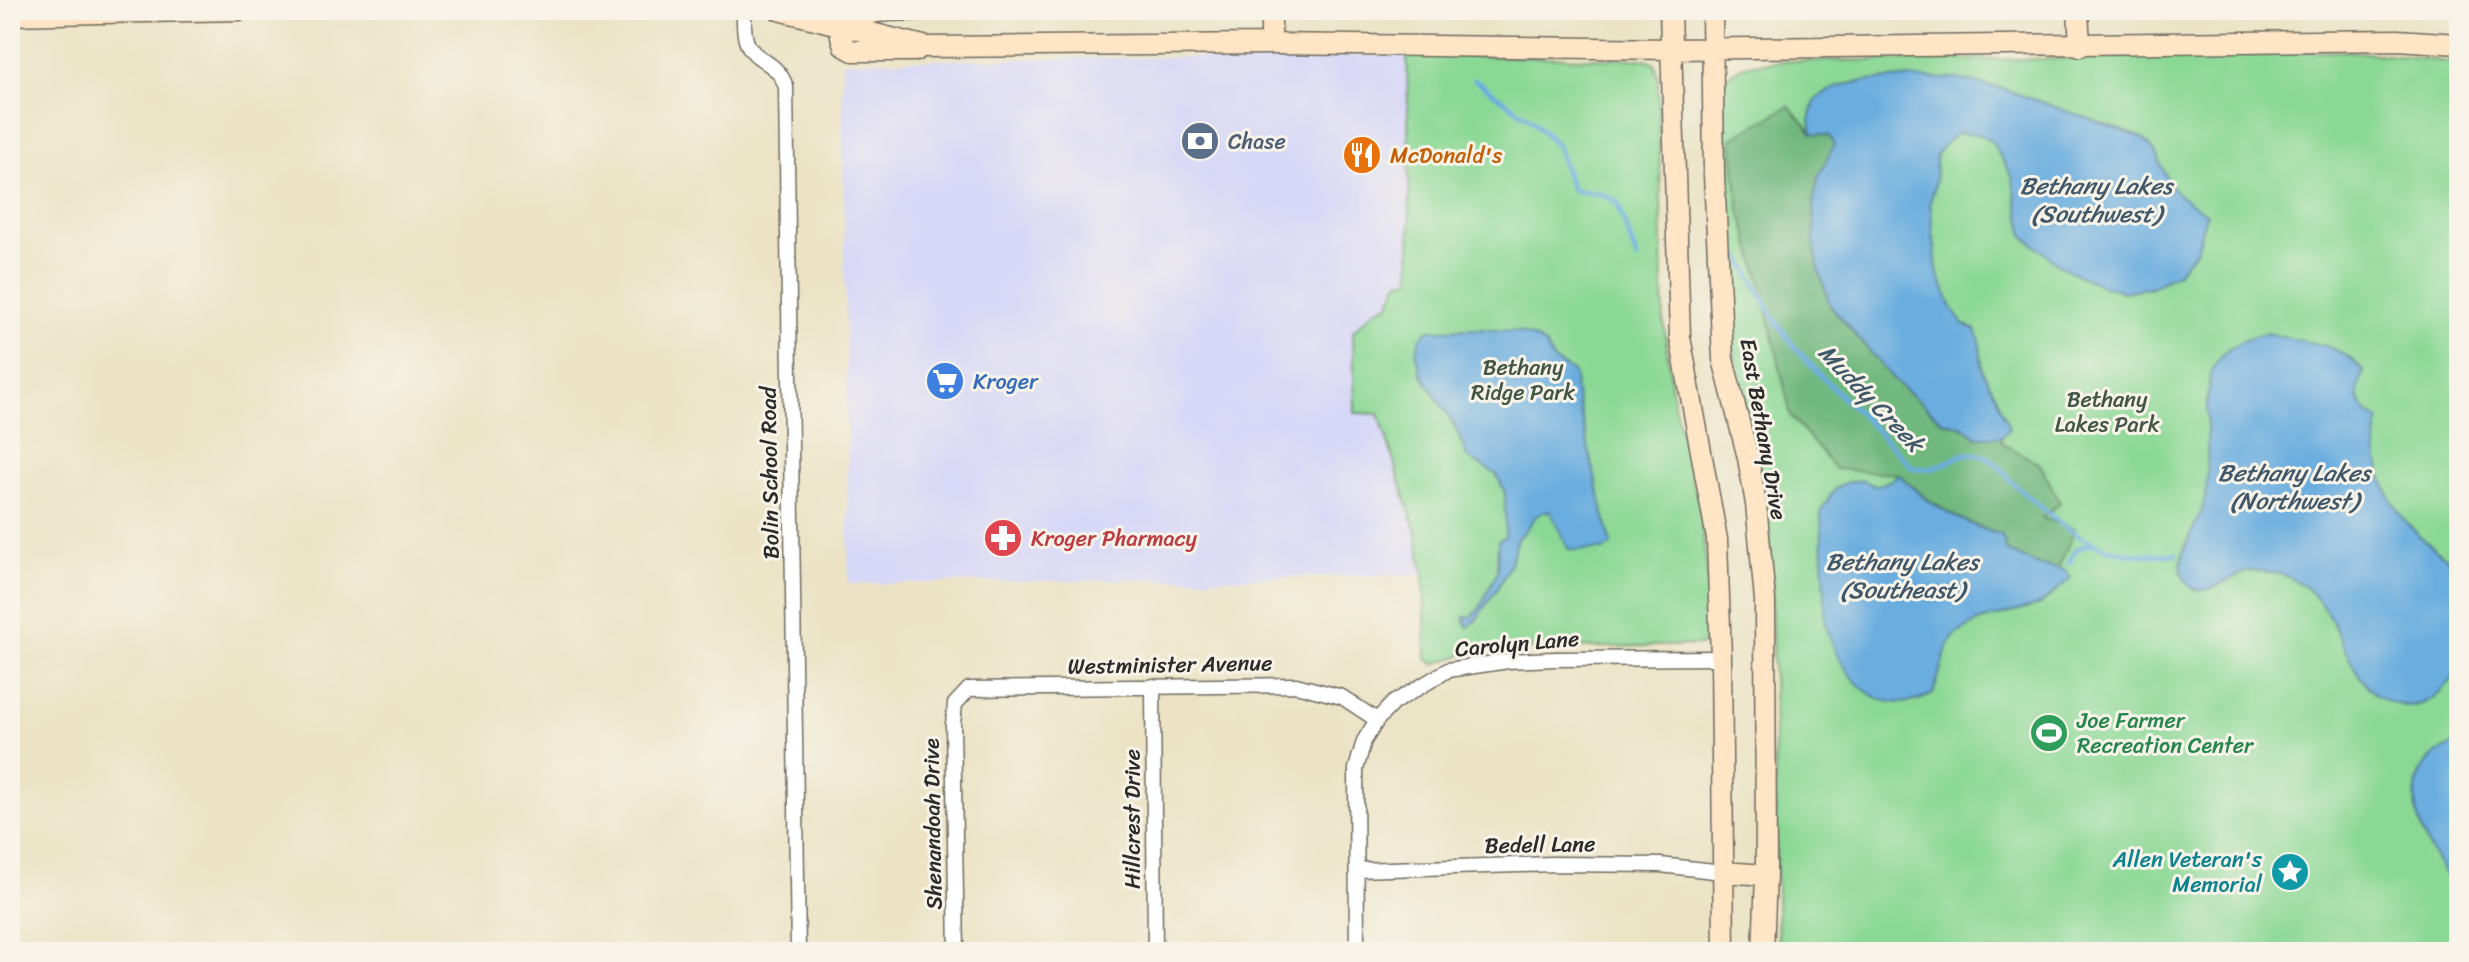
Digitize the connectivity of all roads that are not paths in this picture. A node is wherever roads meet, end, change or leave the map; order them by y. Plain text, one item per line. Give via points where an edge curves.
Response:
1 (240, 10) edge
2 (744, 10) edge
3 (779, 10) edge
4 (919, 10) edge
5 (1271, 10) edge
6 (1670, 10) edge
7 (1712, 10) edge
8 (2078, 10) edge
9 (10, 15) edge
10 (846, 27) junction
11 (1271, 44) junction
12 (2459, 44) edge
13 (2080, 46) junction
14 (1672, 49) junction
15 (1712, 49) junction
16 (1721, 658) junction
17 (1153, 686) junction
18 (959, 697) joint
19 (1377, 720) junction
20 (1357, 870) junction
21 (1723, 872) junction
22 (1766, 875) junction
23 (798, 952) edge
24 (957, 952) edge
25 (1155, 952) edge
26 (1357, 952) edge
27 (1724, 952) edge
28 (1763, 952) edge

1 - 9 main road
2 - 23 street, Bolin School Road via 748,45 777,68 786,87
3 - 10 main road
4 - 10 main road via 866,13
5 - 11 main road
6 - 14 main road
7 - 15 main road, East Bethany Drive
8 - 13 main road
10 - 11 main road via 927,47
11 - 14 main road
12 - 13 main road via 2279,40
13 - 15 main road
14 - 15 main road
14 - 16 main road via 1680,337 1717,539
15 - 22 main road, East Bethany Drive via 1723,359 1748,458 1765,600
16 - 19 street, Carolyn Lane via 1539,659 1448,670 1393,703
16 - 21 main road
17 - 18 street, Westminister Avenue via 977,687
17 - 19 street, Westminister Avenue via 1296,685 1342,697
17 - 25 street, Hillcrest Drive
18 - 24 street, Shenandoah Drive via 953,724
19 - 20 street, Carolyn Lane via 1356,769
20 - 21 street, Bedell Lane via 1567,864
20 - 26 street, Carolyn Lane
21 - 22 main road
21 - 27 main road
22 - 28 main road, East Bethany Drive

